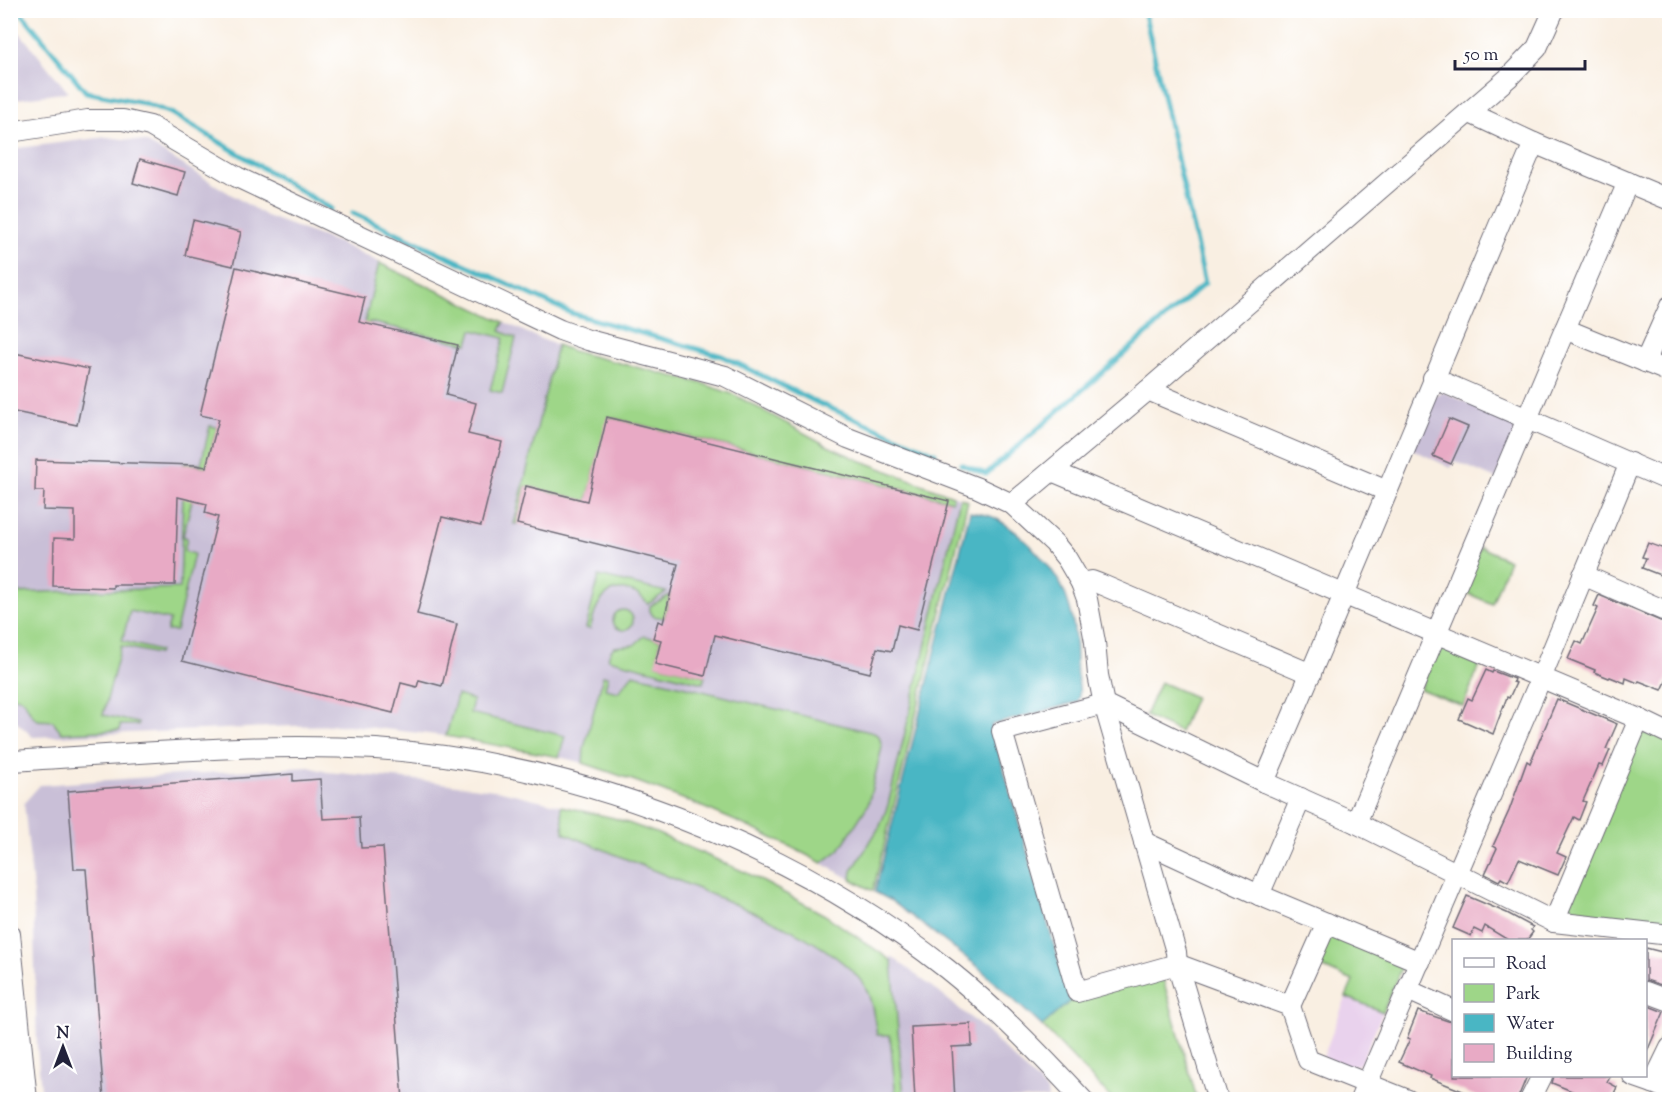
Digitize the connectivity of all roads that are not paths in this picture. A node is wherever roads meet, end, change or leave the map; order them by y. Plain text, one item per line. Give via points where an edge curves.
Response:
1 (1554, 10) edge
2 (1470, 113) junction
3 (10, 132) edge
4 (1534, 143) junction
5 (1628, 182) junction
6 (1670, 200) edge
7 (1670, 306) edge
8 (1565, 329) junction
9 (1645, 362) junction
10 (1670, 372) edge
11 (1433, 378) junction
12 (1148, 390) junction
13 (1529, 418) junction
14 (1630, 463) junction
15 (1052, 471) junction
16 (1670, 481) edge
17 (1387, 491) junction
18 (1012, 504) junction
19 (1583, 575) junction
20 (1081, 583) junction
21 (1345, 595) junction
22 (1670, 613) edge
23 (1437, 633) junction
24 (1311, 674) junction
25 (1541, 678) junction
26 (1104, 704) junction
27 (1639, 718) junction
28 (1670, 734) edge
29 (10, 761) edge
30 (1264, 782) junction
31 (1301, 798) junction
32 (1356, 823) junction
33 (1144, 842) junction
34 (1457, 873) junction
35 (1259, 895) junction
36 (1554, 922) junction
37 (1327, 923) junction
38 (10, 934) edge
39 (1618, 935) edge
40 (1670, 935) edge
41 (1420, 962) junction
42 (1177, 964) junction
43 (1408, 990) junction
44 (1647, 992) edge
45 (1670, 1001) edge
46 (1290, 1006) junction
47 (1452, 1010) edge
48 (1670, 1048) edge
49 (1542, 1077) edge
50 (1636, 1077) edge
51 (1661, 1087) edge
52 (1364, 1091) edge
53 (27, 1100) edge
54 (1083, 1100) edge
55 (1218, 1100) edge
56 (1408, 1100) edge
57 (1530, 1100) edge

1 - 2 street via 1537,48
2 - 4 street
2 - 12 street
3 - 18 street via 110,119 150,126 237,177 560,330 724,376 848,438
4 - 5 street
4 - 11 street
5 - 6 street
5 - 8 street
7 - 9 street
8 - 9 street
8 - 13 street
9 - 10 street
11 - 13 street
11 - 17 street
12 - 15 street
12 - 17 street
13 - 14 street
13 - 23 street
14 - 16 street
14 - 19 street
15 - 18 street
15 - 21 street
17 - 21 street
18 - 20 street via 1054,543
19 - 22 street
19 - 25 street
20 - 24 street via 1100,584
20 - 26 street
21 - 23 street
21 - 24 street
23 - 25 street
23 - 32 street
24 - 30 street
25 - 27 street
25 - 34 street
26 - 30 street
26 - 33 street
26 - 42 street via 1002,732 1077,992
27 - 28 street
27 - 36 street
29 - 54 street via 259,748 375,749 450,757 578,784 630,800 719,834 876,919 974,992
30 - 31 street
31 - 32 street
31 - 35 street
32 - 34 street
33 - 35 street
33 - 42 street
34 - 36 street
34 - 41 street
35 - 37 street
36 - 39 street
37 - 41 street
37 - 46 street
38 - 53 street
39 - 40 street
41 - 43 street
42 - 46 street
42 - 55 street
43 - 47 street
43 - 52 street
44 - 45 street
46 - 52 street via 1308,1060
48 - 51 street
49 - 57 street
50 - 51 street
52 - 56 street

